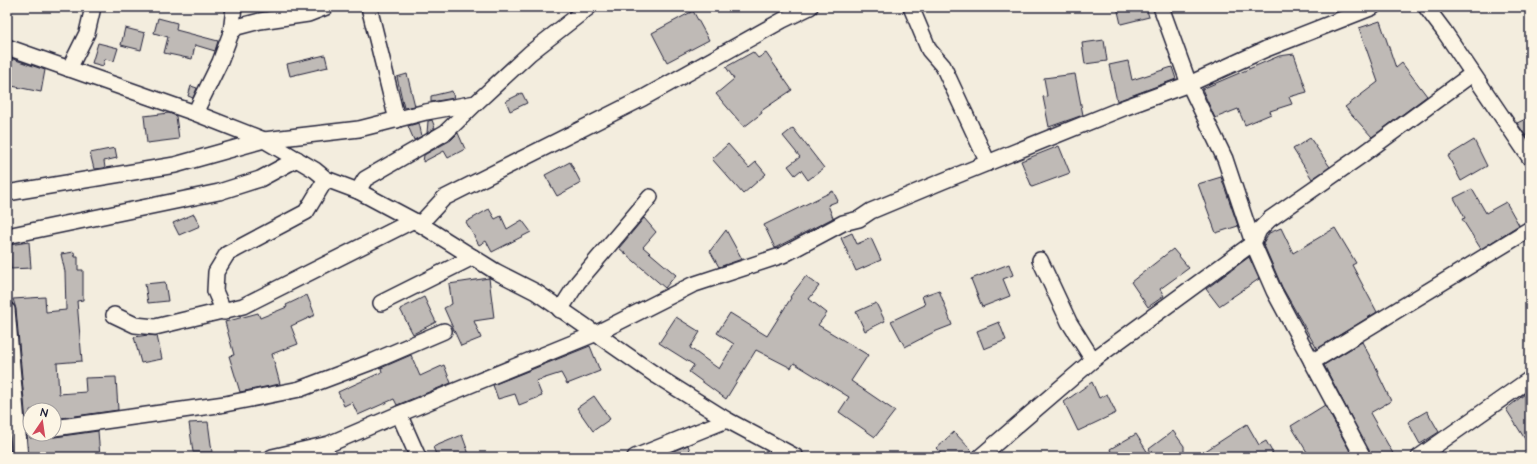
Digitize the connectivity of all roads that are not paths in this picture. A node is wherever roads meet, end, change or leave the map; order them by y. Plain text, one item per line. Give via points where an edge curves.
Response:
1 (94, 7) edge
2 (234, 7) edge
3 (326, 7) edge
4 (369, 7) edge
5 (589, 7) edge
6 (810, 7) edge
7 (912, 7) edge
8 (1161, 7) edge
9 (1372, 7) edge
10 (1426, 7) edge
11 (231, 33) junction
12 (7, 47) edge
13 (69, 69) junction
14 (1472, 74) junction
15 (1189, 84) junction
16 (476, 103) junction
17 (195, 113) junction
18 (397, 120) junction
19 (264, 140) junction
20 (1530, 158) edge
21 (297, 159) junction
22 (988, 162) junction
23 (326, 179) junction
24 (358, 191) junction
25 (7, 193) edge
26 (650, 197) dead end
27 (416, 223) junction
28 (1530, 229) edge
29 (7, 236) edge
30 (1253, 243) junction
31 (473, 257) junction
32 (1040, 260) dead end
33 (380, 303) dead end
34 (7, 310) edge
35 (560, 310) junction
36 (224, 312) junction
37 (114, 315) dead end
38 (444, 331) dead end
39 (597, 333) junction
40 (1093, 360) junction
41 (1312, 362) junction
42 (1530, 379) edge
43 (399, 414) junction
44 (727, 420) junction
45 (62, 427) edge
46 (18, 431) edge
47 (20, 457) edge
48 (277, 457) edge
49 (418, 457) edge
50 (635, 457) edge
51 (796, 457) edge
52 (980, 457) edge
53 (1363, 457) edge
54 (1419, 457) edge

1 - 13 street via 86,33
2 - 11 street
3 - 11 street via 308,14 245,24
4 - 18 street
5 - 16 street via 530,53
6 - 27 street via 643,98 444,198
7 - 22 street via 929,50 943,66
8 - 15 street
9 - 15 street via 1266,49
10 - 14 street
11 - 17 street
12 - 13 street
13 - 17 street
14 - 20 street
14 - 30 street via 1362,156 1270,219 1259,230
15 - 22 street
15 - 30 street via 1225,159
16 - 18 street
16 - 24 street via 446,132 365,180
17 - 19 street
18 - 19 street via 359,129
19 - 21 street
19 - 25 street via 175,165
21 - 23 street
21 - 29 street via 260,179 219,192
22 - 39 street via 871,211 859,219 843,223 783,255 692,285
23 - 24 street
23 - 36 street via 306,212 227,254 216,272 215,291
24 - 27 street
26 - 35 street via 578,282
27 - 31 street
27 - 36 street via 244,306
28 - 41 street
30 - 40 street
30 - 41 street via 1274,291
31 - 33 street
31 - 35 street via 536,292
32 - 40 street via 1069,322
34 - 46 street
35 - 39 street
36 - 37 street via 155,327 135,325
38 - 45 street via 300,389 225,404
39 - 43 street
39 - 44 street via 657,376
40 - 52 street
41 - 53 street
42 - 54 street
43 - 48 street via 329,444
43 - 49 street
44 - 50 street
44 - 51 street
46 - 47 street

